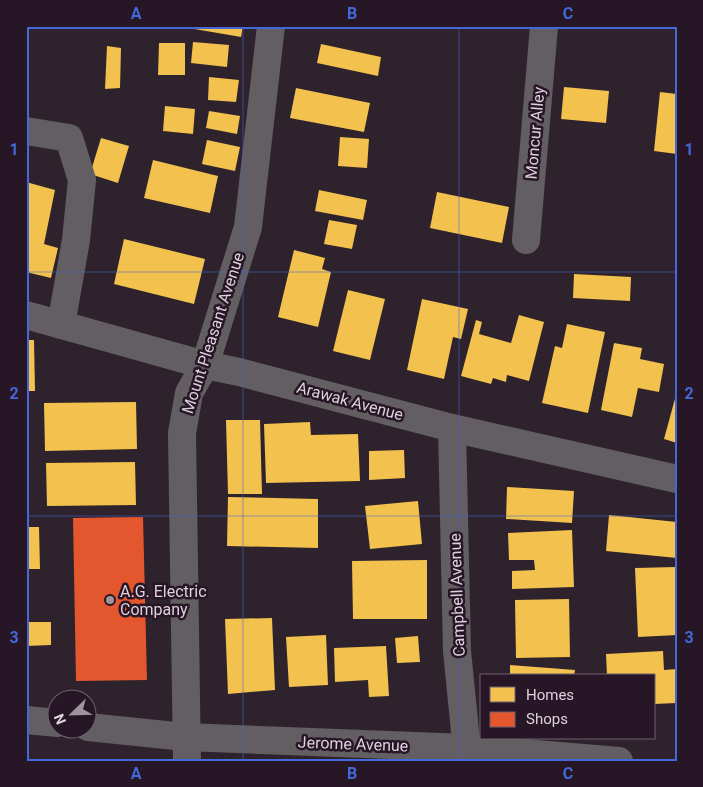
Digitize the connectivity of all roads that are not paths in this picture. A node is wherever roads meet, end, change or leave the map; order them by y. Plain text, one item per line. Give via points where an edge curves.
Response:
1 (271, 26) edge
2 (544, 26) edge
3 (26, 131) edge
4 (526, 240) dead end
5 (26, 315) edge
6 (62, 325) junction
7 (205, 365) junction
8 (452, 428) junction
9 (677, 479) edge
10 (26, 720) edge
11 (48, 722) edge
12 (98, 728) edge
13 (186, 749) edge
14 (468, 754) edge
15 (619, 761) edge

1 - 7 street, Mount Pleasant Avenue via 248,227
2 - 4 street, Moncur Alley
3 - 6 street via 68,138 82,180
5 - 6 street, Arawak Avenue
6 - 7 street, Arawak Avenue
7 - 8 street, Arawak Avenue
7 - 13 street, Mount Pleasant Avenue via 190,393 182,433
8 - 9 street, Arawak Avenue
8 - 14 street, Campbell Avenue via 458,652
10 - 11 street
12 - 13 street, Jerome Avenue
13 - 14 street, Jerome Avenue
14 - 15 street, Jerome Avenue

